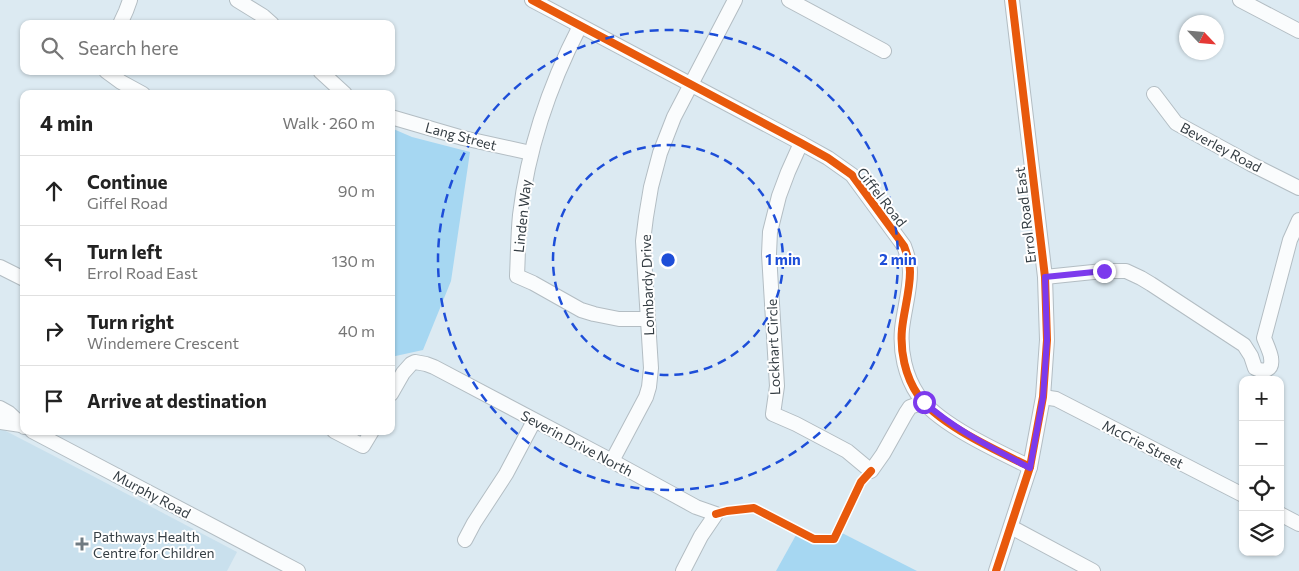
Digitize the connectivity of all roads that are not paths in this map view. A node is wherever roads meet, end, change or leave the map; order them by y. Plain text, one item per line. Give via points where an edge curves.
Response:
1 (130, 0) edge
2 (237, 0) edge
3 (532, 0) edge
4 (735, 0) edge
5 (789, 0) edge
6 (1012, 0) edge
7 (1240, 0) edge
8 (122, 20) edge
9 (268, 20) edge
10 (580, 26) junction
11 (1299, 31) edge
12 (884, 51) dead end
13 (111, 75) edge
14 (325, 75) edge
15 (691, 86) junction
16 (136, 90) edge
17 (341, 90) edge
18 (1154, 94) dead end
19 (395, 118) edge
20 (801, 143) junction
21 (531, 153) junction
22 (1299, 188) edge
23 (1299, 220) edge
24 (0, 268) edge
25 (20, 277) edge
26 (1045, 277) junction
27 (648, 319) junction
28 (395, 387) edge
29 (1043, 397) junction
30 (924, 402) junction
31 (0, 408) edge
32 (534, 420) junction
33 (0, 422) edge
34 (20, 423) edge
35 (20, 427) edge
36 (39, 435) edge
37 (342, 435) edge
38 (370, 435) edge
39 (612, 461) junction
40 (1030, 468) junction
41 (1239, 492) edge
42 (1284, 516) edge
43 (1299, 524) edge
44 (1011, 527) junction
45 (465, 540) dead end
46 (298, 571) edge
47 (683, 571) edge
48 (996, 571) edge
49 (1093, 571) edge

1 - 8 street
2 - 9 street
3 - 10 street, Giffel Road
4 - 15 street, Lombardy Drive
5 - 12 street
6 - 26 street, Errol Road East
7 - 11 street
10 - 15 street, Giffel Road
10 - 21 street, Linden Way via 550,89
13 - 16 street
14 - 17 street
15 - 20 street, Giffel Road
15 - 27 street, Lombardy Drive via 660,153 648,200 644,241
18 - 22 street, Beverley Road via 1176,122
19 - 21 street, Lang Street via 462,138
20 - 30 street, Giffel Road via 852,175 904,246 910,271 902,352 908,375
20 - 30 street, Lockhart Circle via 779,196 770,232 777,386 773,414 847,451 871,471 910,407
21 - 27 street, Linden Way via 520,217 517,276 581,310 619,319
23 - 26 street via 1290,240 1264,338 1272,359 1266,370 1254,368 1244,345 1132,273 1104,271
24 - 25 street
26 - 29 street, Errol Road East via 1047,340
27 - 39 street, Lombardy Drive via 649,387
28 - 32 street, Severin Drive North via 406,368 415,362 420,363 434,367
29 - 40 street, Errol Road East
29 - 41 street, McCrie Street via 1056,399
30 - 40 street, Giffel Road via 949,423
31 - 34 street, Murphy Road
32 - 39 street, Severin Drive North
32 - 45 street via 506,474
33 - 35 street, Murphy Road
36 - 46 street, Murphy Road
37 - 38 street via 363,446
39 - 47 street, Severin Drive North via 696,507 716,514
40 - 44 street, Errol Road East
42 - 43 street
44 - 48 street, Errol Road East
44 - 49 street

